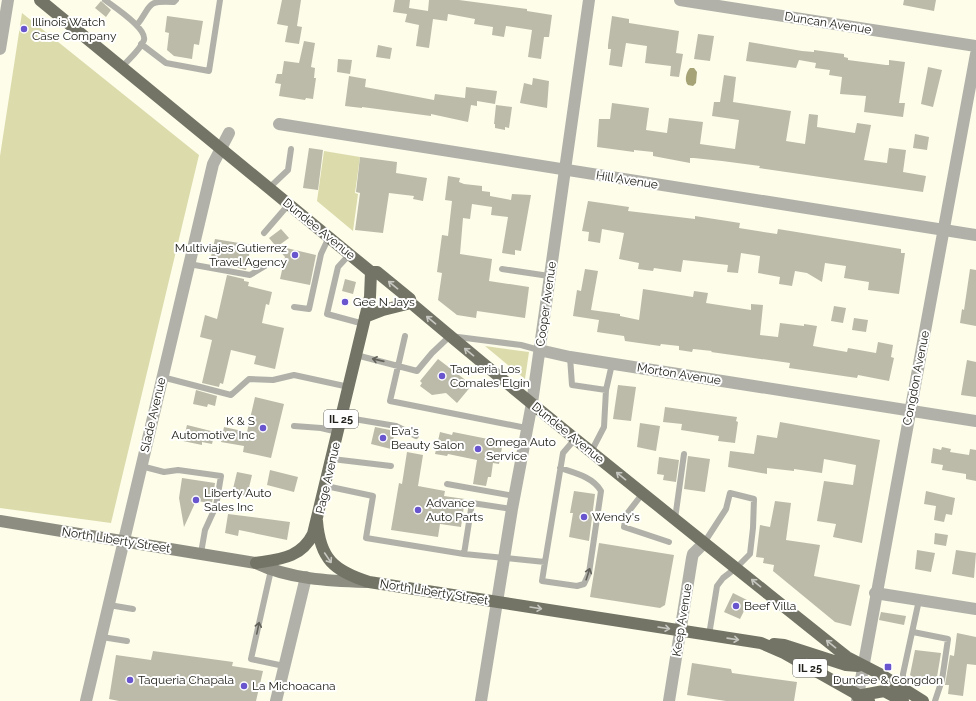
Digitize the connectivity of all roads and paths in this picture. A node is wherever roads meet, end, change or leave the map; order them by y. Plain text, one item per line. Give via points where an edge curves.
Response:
1 (8, 0) edge
2 (40, 0) edge
3 (105, 0) edge
4 (176, 0) edge
5 (220, 0) edge
6 (589, 0) edge
7 (680, 0) edge
8 (137, 25) junction
9 (141, 44) junction
10 (976, 46) edge
11 (0, 49) edge
12 (976, 54) edge
13 (122, 67) junction
14 (279, 124) dead end
15 (229, 132) dead end
16 (222, 148) junction
17 (291, 149) dead end
18 (564, 170) junction
19 (269, 188) junction
20 (289, 204) junction
21 (943, 230) junction
22 (264, 233) dead end
23 (976, 235) edge
24 (329, 237) junction
25 (350, 254) junction
26 (189, 264) junction
27 (265, 266) dead end
28 (502, 269) dead end
29 (371, 272) junction
30 (550, 276) junction
31 (411, 303) junction
32 (294, 307) dead end
33 (364, 321) junction
34 (405, 336) dead end
35 (450, 336) junction
36 (539, 350) junction
37 (356, 355) junction
38 (570, 357) junction
39 (612, 364) junction
40 (399, 365) junction
41 (162, 377) junction
42 (349, 387) junction
43 (606, 390) junction
44 (532, 403) junction
45 (910, 410) junction
46 (342, 417) junction
47 (976, 421) edge
48 (294, 426) dead end
49 (526, 428) junction
50 (338, 432) junction
51 (416, 436) dead end
52 (575, 439) junction
53 (591, 452) junction
54 (684, 454) dead end
55 (332, 459) junction
56 (141, 466) junction
57 (391, 466) dead end
58 (560, 468) junction
59 (447, 484) dead end
60 (326, 486) junction
61 (643, 493) junction
62 (514, 496) junction
63 (512, 509) junction
64 (674, 518) junction
65 (0, 521) edge
66 (317, 521) junction
67 (125, 540) junction
68 (669, 542) dead end
69 (704, 543) junction
70 (201, 553) junction
71 (464, 554) junction
72 (504, 558) junction
73 (545, 562) junction
74 (256, 563) junction
75 (736, 568) junction
76 (271, 570) junction
77 (306, 577) junction
78 (369, 582) junction
79 (875, 593) junction
80 (919, 600) junction
81 (497, 602) junction
82 (109, 605) junction
83 (133, 609) dead end
84 (976, 609) edge
85 (681, 631) junction
86 (913, 632) junction
87 (710, 635) junction
88 (102, 637) junction
89 (127, 641) dead end
90 (761, 643) junction
91 (284, 666) junction
92 (862, 666) junction
93 (903, 688) junction
94 (861, 699) edge
95 (86, 701) edge
96 (276, 701) edge
97 (482, 701) edge
98 (669, 701) edge
99 (903, 701) edge
100 (923, 701) edge
101 (935, 701) edge

1 - 11 street
2 - 13 main road, Dundee Avenue
3 - 8 lane
4 - 8 lane via 160,1 150,5
5 - 9 lane via 209,71 166,63
6 - 18 street, Cooper Avenue
7 - 10 street, Duncan Avenue
8 - 9 lane via 144,34
9 - 13 lane
12 - 21 street, Congdon Avenue
13 - 16 main road, Dundee Avenue
14 - 18 street, Hill Avenue
15 - 16 street, Slade Avenue
16 - 19 main road, Dundee Avenue
16 - 26 street, Slade Avenue via 213,164
17 - 19 lane via 288,170
18 - 21 street, Hill Avenue
18 - 30 street, Cooper Avenue
19 - 20 main road, Dundee Avenue
20 - 22 lane
20 - 24 main road, Dundee Avenue
21 - 23 street, Hill Avenue
21 - 45 street, Congdon Avenue
24 - 25 main road, Dundee Avenue
24 - 32 lane via 321,254 309,309
25 - 29 main road, Dundee Avenue
25 - 33 lane via 338,267 327,314
26 - 27 lane via 250,275
26 - 41 street, Slade Avenue
28 - 30 lane
31 -> 29 main road, Dundee Avenue / IL 25 via 410,299 377,272
29 - 33 main road, Page Avenue via 370,297
30 - 36 street, Cooper Avenue
31 - 33 main road via 383,310
35 -> 31 main road, Dundee Avenue / IL 25
33 - 37 main road, Page Avenue / IL 25
34 - 40 lane
35 - 36 lane, Morton Avenue
35 - 40 lane via 417,371
44 -> 35 main road, Dundee Avenue / IL 25
36 - 38 street, Morton Avenue
36 - 44 street, Cooper Avenue
40 -> 37 lane
37 - 42 main road, Page Avenue / IL 25
38 - 39 street, Morton Avenue
38 - 43 lane via 572,385
39 - 43 lane
39 - 45 street, Morton Avenue
40 - 49 lane via 390,401
41 - 42 lane via 231,394 248,379 273,380 294,375
41 - 56 street, Slade Avenue
42 - 46 main road, Page Avenue / IL 25
43 - 53 lane via 604,427
44 - 49 street, Cooper Avenue
44 - 52 main road, Dundee Avenue / IL 25
45 - 47 street, Morton Avenue
45 - 79 street, Congdon Avenue
46 - 50 main road, Page Avenue / IL 25
46 - 51 lane via 396,426
48 - 50 lane
49 - 62 street, Cooper Avenue
50 - 55 main road, Page Avenue / IL 25
52 - 53 main road, Dundee Avenue / IL 25
52 - 58 lane via 563,453
61 -> 53 main road, Dundee Avenue / IL 25
54 - 64 lane
55 - 57 lane
55 - 60 main road, Page Avenue / IL 25
56 - 67 street, Slade Avenue
56 - 70 lane via 164,472 178,470 221,476 216,506 205,530
58 - 73 lane
73 -> 58 lane via 542,581 577,586 584,584 589,574 601,491 590,480
59 - 62 lane
60 - 66 main road, Page Avenue / IL 25
60 - 71 lane via 373,496 366,538
61 - 64 main road, Dundee Avenue / IL 25
61 - 68 lane via 626,516 624,527
62 - 63 street, Cooper Avenue
63 - 71 lane via 472,503
63 - 72 street, Cooper Avenue
64 - 69 main road, Dundee Avenue / IL 25
65 - 67 main road, North Liberty Street / IL 25
66 - 74 main road, Page Avenue via 310,539 296,554
66 -> 78 main road via 322,547 332,564
67 - 70 main road, North Liberty Street / IL 25
67 - 82 street, Slade Avenue
69 - 75 main road, Dundee Avenue / IL 25
69 - 75 lane via 726,509 730,493 754,499 754,528 750,554
69 - 85 street, Keep Avenue via 693,554
70 - 74 main road, North Liberty Street / IL 25
71 - 72 lane
72 - 73 lane
72 - 81 street, Cooper Avenue
74 - 76 main road, North Liberty Street / IL 25
75 - 87 lane via 717,586
92 -> 75 main road, Dundee Avenue / IL 25 via 847,657
76 - 77 main road, North Liberty Street / IL 25
91 -> 76 lane via 251,660
77 - 78 main road, North Liberty Street / IL 25
77 - 91 street
78 - 81 main road, North Liberty Street / IL 25
79 - 80 street
79 - 92 street, Congdon Avenue
80 - 84 street
80 - 86 lane
81 -> 85 main road, North Liberty Street / IL 25
81 - 97 street, Cooper Avenue
82 - 83 lane
82 - 88 street, Slade Avenue
85 - 87 main road, North Liberty Street / IL 25
85 - 98 street, Keep Avenue
86 - 93 lane via 903,674
86 - 101 lane via 948,639 942,680
87 -> 90 main road, North Liberty Street / IL 25
88 - 89 lane
88 - 95 street, Slade Avenue
90 - 92 main road via 784,645 846,665
90 - 94 main road, North Liberty Street / IL 25 via 784,653
91 - 96 street
92 - 93 main road, Dundee Avenue / IL 25
92 - 94 street, Congdon Avenue
93 - 100 main road, Dundee Avenue / IL 25
94 - 99 main road via 884,691

